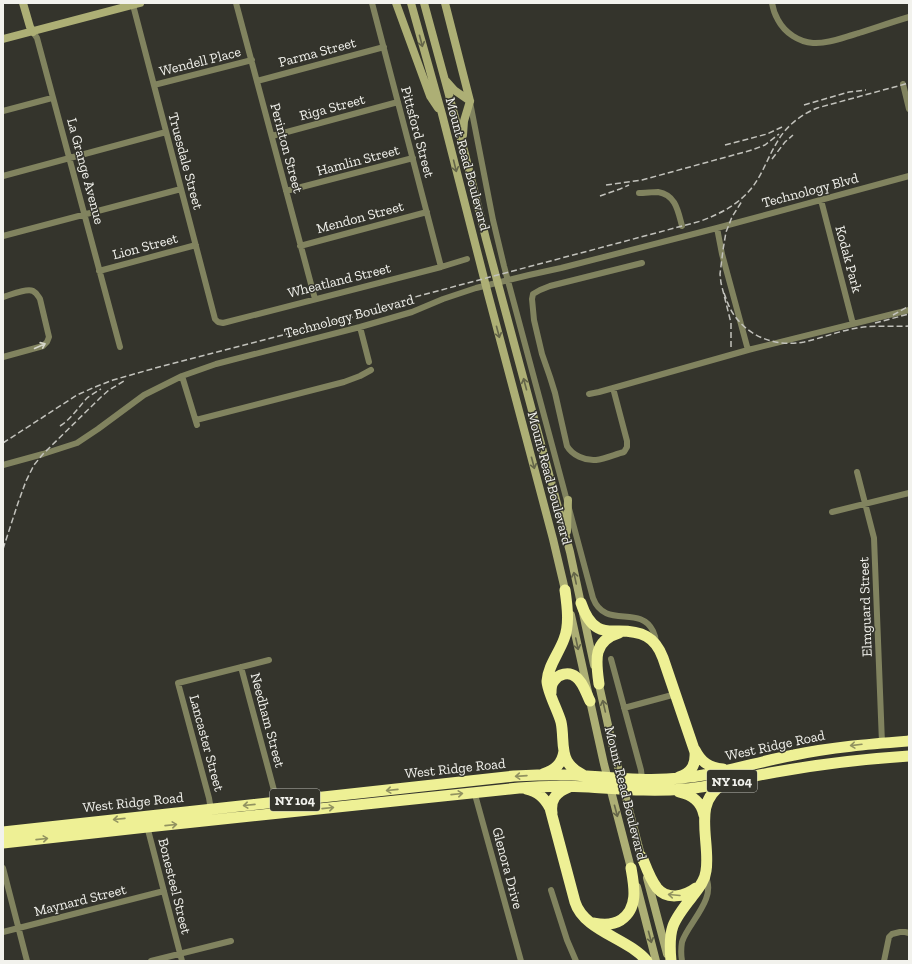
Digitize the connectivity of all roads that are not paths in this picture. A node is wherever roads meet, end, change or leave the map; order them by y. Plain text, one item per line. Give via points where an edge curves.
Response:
1 (24, 3) edge
2 (236, 3) edge
3 (372, 3) edge
4 (396, 3) edge
5 (411, 3) edge
6 (424, 3) edge
7 (445, 3) edge
8 (772, 3) edge
9 (131, 4) edge
10 (909, 17) edge
11 (33, 32) junction
12 (3, 39) edge
13 (384, 47) junction
14 (252, 60) junction
15 (257, 81) junction
16 (446, 81) junction
17 (904, 84) dead end
18 (154, 85) junction
19 (908, 95) edge
20 (52, 98) junction
21 (470, 101) junction
22 (398, 102) junction
23 (909, 109) edge
24 (3, 111) edge
25 (442, 114) junction
26 (166, 132) junction
27 (272, 136) junction
28 (465, 154) junction
29 (69, 158) junction
30 (413, 158) junction
31 (3, 176) edge
32 (909, 176) edge
33 (181, 189) junction
34 (286, 192) junction
35 (639, 193) dead end
36 (820, 200) junction
37 (427, 212) junction
38 (84, 215) junction
39 (682, 226) dead end
40 (717, 228) junction
41 (3, 236) edge
42 (196, 245) junction
43 (300, 246) junction
44 (467, 259) dead end
45 (642, 263) dead end
46 (441, 267) junction
47 (99, 271) junction
48 (3, 297) edge
49 (315, 299) junction
50 (909, 310) edge
51 (218, 322) joint
52 (853, 324) junction
53 (360, 327) junction
54 (120, 347) dead end
55 (748, 350) junction
56 (3, 357) edge
57 (369, 362) dead end
58 (371, 370) dead end
59 (182, 376) junction
60 (613, 388) junction
61 (589, 394) dead end
62 (3, 465) edge
63 (857, 472) dead end
64 (909, 493) edge
65 (568, 500) junction
66 (865, 504) junction
67 (832, 512) dead end
68 (570, 552) junction
69 (565, 590) junction
70 (581, 603) junction
71 (628, 631) junction
72 (655, 644) junction
73 (611, 659) dead end
74 (269, 660) dead end
75 (241, 667) junction
76 (599, 684) junction
77 (676, 694) junction
78 (552, 698) junction
79 (590, 701) junction
80 (624, 708) junction
81 (909, 741) edge
82 (882, 743) junction
83 (694, 746) junction
84 (819, 750) junction
85 (564, 751) junction
86 (909, 756) edge
87 (732, 769) junction
88 (538, 775) junction
89 (588, 776) junction
90 (642, 779) junction
91 (670, 779) junction
92 (743, 779) junction
93 (730, 782) junction
94 (473, 787) junction
95 (571, 787) junction
96 (519, 788) junction
97 (664, 791) junction
98 (277, 802) junction
99 (209, 810) junction
100 (552, 814) junction
101 (705, 821) junction
102 (146, 822) junction
103 (3, 832) edge
104 (3, 843) edge
105 (642, 857) junction
106 (3, 868) edge
107 (631, 868) junction
108 (705, 876) junction
109 (551, 890) dead end
110 (164, 891) junction
111 (584, 917) junction
112 (18, 928) junction
113 (3, 932) edge
114 (909, 933) edge
115 (231, 941) dead end
116 (180, 954) junction
117 (27, 961) edge
118 (151, 961) edge
119 (182, 961) edge
120 (521, 961) edge
121 (576, 961) edge
122 (647, 961) edge
123 (656, 961) edge
124 (670, 961) edge
125 (682, 961) edge
126 (884, 961) edge

1 - 11 main road, La Grange Avenue
2 - 14 street, Perinton Street
3 - 13 street, Pittsford Street
4 - 25 main road via 430,96
5 -> 25 main road, Mount Read Boulevard
6 - 16 main road, Mount Read Boulevard
7 - 21 main road, Mount Read Boulevard
8 - 10 street via 778,22 796,38 812,43 842,38
9 - 11 main road
9 - 18 street, Truesdale Street
11 - 12 main road
11 - 20 street, La Grange Avenue via 37,38
13 - 15 street, Parma Street
13 - 22 street, Pittsford Street
14 - 15 street, Perinton Street
14 - 18 street, Wendell Place
15 - 27 street, Perinton Street
16 - 21 main road
16 - 28 main road, Mount Read Boulevard
17 - 19 street
18 - 26 street, Truesdale Street
19 - 23 street
20 - 24 street
20 - 29 street, La Grange Avenue
21 - 28 main road via 462,131
21 - 65 street, Mount Read Boulevard via 504,266
22 - 27 street, Riga Street
22 - 30 street, Pittsford Street
25 -> 69 main road, Mount Read Boulevard
26 - 29 street
26 - 33 street, Truesdale Street
27 - 34 street, Perinton Street
68 -> 28 main road, Mount Read Boulevard
29 - 31 street
29 - 38 street, La Grange Avenue
30 - 34 street, Hamlin Street
30 - 37 street, Pittsford Street
32 - 36 street, Technology Blvd
33 - 38 street
33 - 42 street, Truesdale Street
34 - 43 street, Perinton Street
35 - 39 street via 659,192 669,196 677,205
36 - 40 street, Technology Blvd
36 - 52 street, Kodak Park
37 - 43 street, Mendon Street
37 - 46 street, Pittsford Street
38 - 41 street
38 - 47 street, La Grange Avenue
40 - 53 street, Technology Boulevard via 476,288 412,312
40 - 55 street
42 - 47 street, Lion Street
42 - 51 street, Truesdale Street via 215,319
43 - 49 street, Perinton Street
44 - 46 street, Wheatland Street
45 - 60 street via 550,286 533,294 534,320 542,354 555,393 567,446 574,454 596,460 624,452 627,447
46 - 49 street, Wheatland Street
47 - 54 street, La Grange Avenue
56 -> 48 street via 43,346 49,337 40,299 35,292 29,290
49 - 51 street, Wheatland Street via 223,323
50 - 52 street
52 - 55 street
53 - 57 street
53 - 59 street, Technology Boulevard via 216,364
55 - 60 street
58 - 59 street via 344,382 197,422
59 - 62 street, Technology Boulevard via 144,395 77,443
60 - 61 street
63 - 66 street, Elmguard Street
64 - 66 street
65 - 68 main road via 567,530
65 - 72 street, Mount Read Boulevard via 597,606 610,614 634,617 646,622 654,633
66 - 67 street
66 - 82 street, Elmguard Street via 874,538
70 -> 68 main road, Mount Read Boulevard
69 - 78 highway via 566,633 547,680
69 -> 79 main road, Mount Read Boulevard
70 - 71 highway via 589,619 597,627 606,631
70 - 76 main road, Mount Read Boulevard
71 - 72 highway via 641,634
71 - 76 highway via 608,637 600,647 597,662
72 - 77 highway via 662,655
73 - 80 street, Mount Read Boulevard
74 - 75 street
75 - 98 street, Needham Street
75 - 99 street, Lancaster Street via 178,683 209,798
105 -> 76 main road, Mount Read Boulevard via 615,757
77 - 80 street
77 - 83 highway
78 - 79 highway via 551,688 554,680 568,674 579,680
78 - 85 highway via 561,724
79 -> 107 main road, Mount Read Boulevard
80 - 90 street, Mount Read Boulevard
81 - 82 highway, West Ridge Road / NY 104
82 -> 84 highway, West Ridge Road / NY 104
83 - 87 highway via 705,764 716,769
83 - 91 highway via 693,768
84 - 87 highway, West Ridge Road / NY 104
84 - 92 highway via 805,759 784,763
85 - 88 highway via 557,767
85 - 89 highway via 572,768
86 - 92 highway, West Ridge Road / NY 104 via 832,763
87 - 91 highway, West Ridge Road / NY 104 via 702,776
88 - 89 highway, West Ridge Road / NY 104
88 -> 94 highway, West Ridge Road / NY 104 via 514,776
89 - 90 highway, West Ridge Road / NY 104
90 - 91 highway, West Ridge Road / NY 104
92 - 93 highway, West Ridge Road / NY 104
93 - 97 highway, West Ridge Road / NY 104
93 - 101 highway via 710,796
94 - 96 highway, West Ridge Road / NY 104
94 -> 98 highway, West Ridge Road / NY 104
102 -> 94 highway, West Ridge Road / NY 104
94 - 120 street, Glenora Drive
95 - 96 highway, West Ridge Road / NY 104
95 - 97 highway, West Ridge Road / NY 104
95 - 100 highway via 555,796
96 - 100 highway via 541,796
97 - 101 highway via 692,796 702,807
98 -> 99 highway, West Ridge Road / NY 104
99 - 102 highway, West Ridge Road / NY 104
100 - 111 highway via 576,905
101 - 108 highway
102 -> 103 highway, West Ridge Road / NY 104
104 -> 102 highway, West Ridge Road / NY 104
102 - 110 street, Bonesteel Street
108 -> 105 highway via 690,892 679,896 668,895 655,885
105 - 124 main road, Mount Read Boulevard
106 - 112 street
107 - 111 highway via 634,901 626,916 609,924 597,924
107 -> 123 main road, Mount Read Boulevard
108 - 124 highway via 673,924 670,932
108 - 125 street via 708,883 706,898 683,941
109 - 121 street
110 - 112 street, Maynard Street
110 - 116 street, Bonesteel Street
111 - 122 highway via 635,950
112 - 113 street, Maynard Street
112 - 117 street
114 - 126 street via 900,932 889,937
115 - 116 street
116 - 118 street
116 - 119 street, Bonesteel Street

